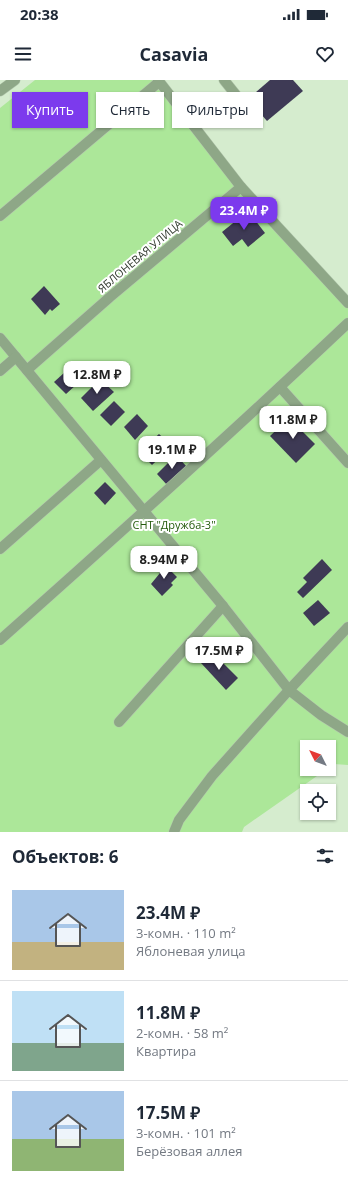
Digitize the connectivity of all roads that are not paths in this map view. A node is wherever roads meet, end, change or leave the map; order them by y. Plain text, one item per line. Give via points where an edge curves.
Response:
1 (15, 80) edge
2 (224, 80) edge
3 (158, 81) edge
4 (0, 91) edge
5 (234, 92) edge
6 (241, 187) junction
7 (0, 216) edge
8 (348, 303) edge
9 (348, 323) edge
10 (0, 338) edge
11 (16, 358) junction
12 (26, 370) junction
13 (0, 371) edge
14 (280, 387) junction
15 (101, 460) junction
16 (348, 462) edge
17 (144, 512) junction
18 (0, 549) edge
19 (223, 606) junction
20 (348, 626) edge
21 (0, 640) edge
22 (289, 690) junction
23 (119, 722) dead end
24 (348, 732) edge
25 (174, 832) edge

1 - 4 street
2 - 5 street
3 - 6 street
3 - 7 street
6 - 8 street
6 - 12 street, ЯБЛОНЕВАЯ УЛИЦА
9 - 14 street
10 - 11 street
11 - 12 street
11 - 13 street
12 - 15 street
14 - 16 street
14 - 17 street
15 - 17 street
15 - 18 street
17 - 19 street
17 - 21 street
19 - 22 street
19 - 23 street
20 - 22 street
22 - 24 street
22 - 25 street via 212,776 179,820

